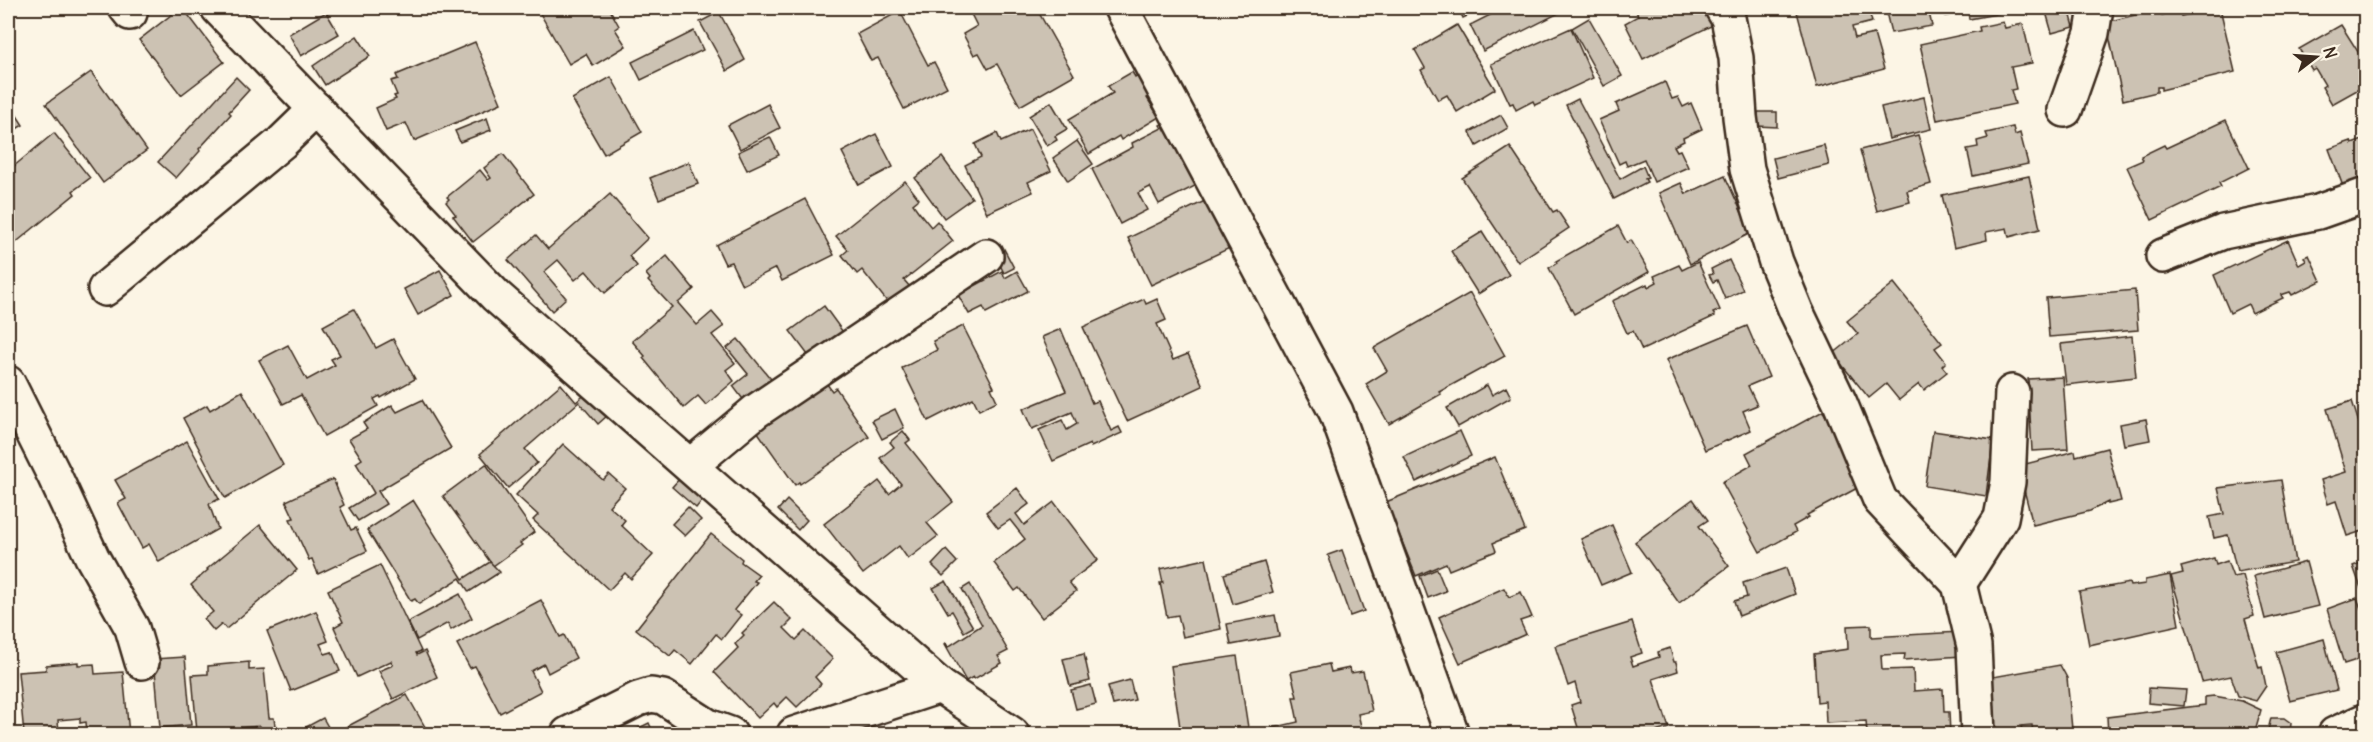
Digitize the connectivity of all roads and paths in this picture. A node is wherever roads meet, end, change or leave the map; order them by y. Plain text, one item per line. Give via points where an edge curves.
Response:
1 (218, 8) edge
2 (1121, 8) edge
3 (1722, 8) edge
4 (2096, 8) edge
5 (316, 109) junction
6 (2065, 110) dead end
7 (2366, 195) edge
8 (986, 256) dead end
9 (2163, 256) dead end
10 (105, 289) dead end
11 (8, 383) edge
12 (2012, 392) dead end
13 (690, 466) junction
14 (1959, 584) junction
15 (142, 662) dead end
16 (940, 686) junction
17 (2366, 720) edge
18 (568, 735) edge
19 (730, 735) edge
20 (794, 735) edge
21 (1012, 735) edge
22 (1452, 735) edge
23 (1978, 735) edge
24 (2334, 735) edge

1 - 5 street
2 - 22 street via 1336,412
3 - 14 street via 1728,18 1736,58 1747,169 1796,311 1880,500
4 - 6 street via 2092,33
5 - 10 street via 282,142
5 - 13 street via 496,296
7 - 9 street via 2318,212 2223,232
8 - 13 street via 756,411
11 - 15 street via 92,557 132,628
12 - 14 street via 2008,482 2001,519
13 - 16 street
14 - 23 street via 1974,646
16 - 20 street
16 - 21 street
17 - 24 street
18 - 19 street via 651,695

